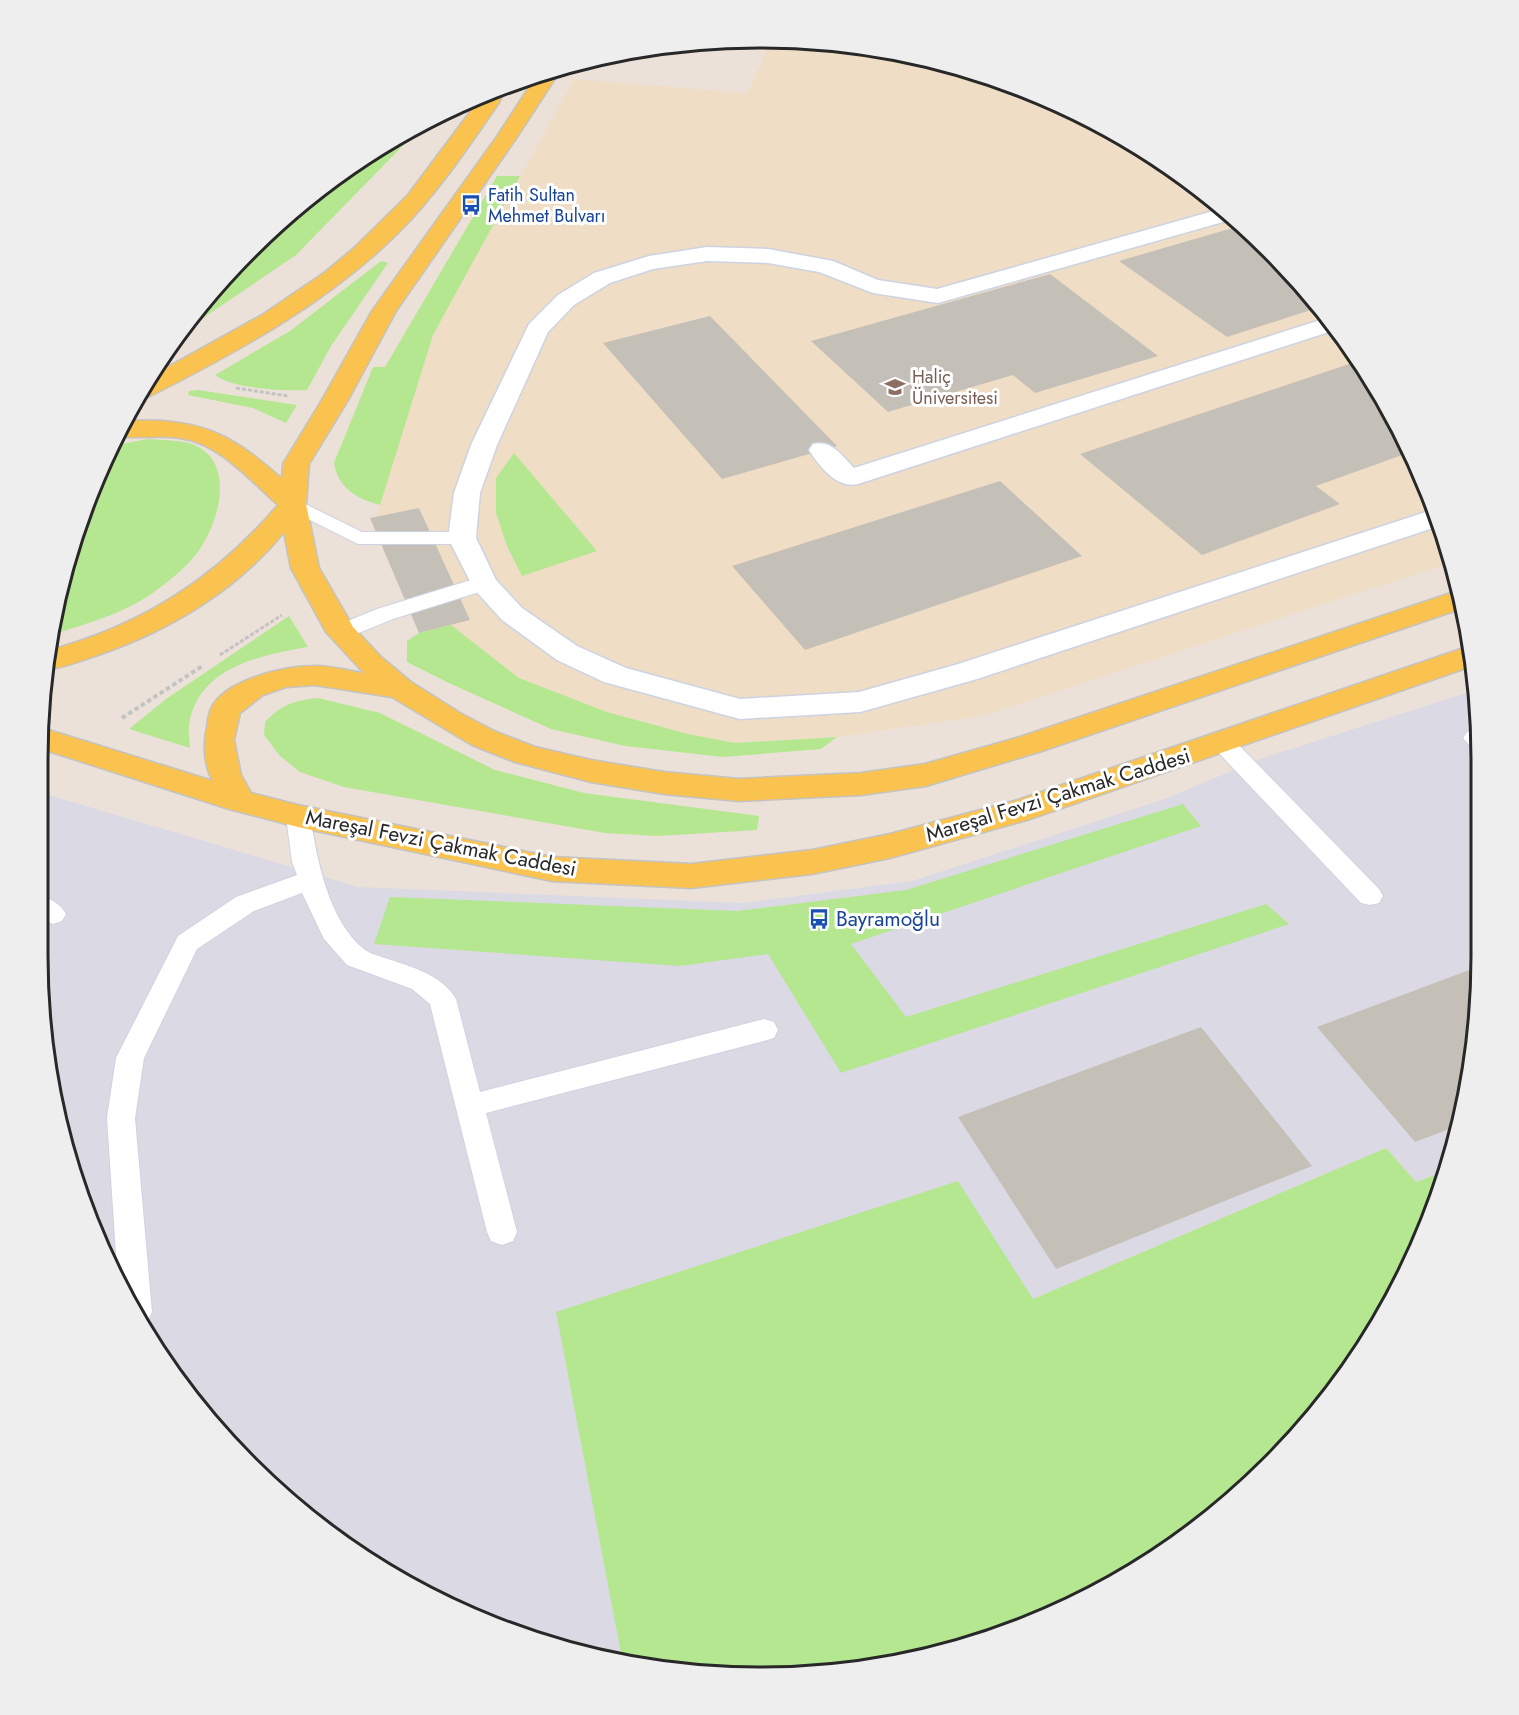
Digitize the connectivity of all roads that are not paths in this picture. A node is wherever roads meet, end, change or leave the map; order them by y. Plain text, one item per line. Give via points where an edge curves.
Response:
1 (542, 83) edge
2 (489, 101) edge
3 (1219, 216) edge
4 (1324, 326) edge
5 (156, 383) edge
6 (130, 429) edge
7 (822, 450) dead end
8 (293, 504) junction
9 (1429, 520) edge
10 (462, 538) junction
11 (484, 583) junction
12 (1453, 602) edge
13 (341, 632) junction
14 (56, 657) edge
15 (1464, 659) edge
16 (400, 689) junction
17 (49, 740) edge
18 (1222, 742) junction
19 (240, 801) junction
20 (298, 816) junction
21 (311, 880) junction
22 (1370, 896) dead end
23 (764, 1030) dead end
24 (470, 1106) junction
25 (502, 1232) dead end
26 (135, 1296) edge

1 - 8 main road via 384,311 296,464
2 - 5 main road via 390,228 354,260 258,328
3 - 10 street via 938,296 873,286 825,266 768,256 707,254 649,263 602,278 566,300 537,328 467,493
4 - 7 street via 849,478
6 - 8 main road via 190,431 217,441
8 - 10 lane via 358,538
8 - 13 main road via 304,568
8 - 14 main road via 251,552 185,602 145,625
9 - 11 street via 966,672 860,702 740,709 615,675 567,653 512,614
10 - 11 street
11 - 13 lane
12 - 16 main road via 1032,744 926,775 861,784 739,790 591,771 526,755 483,738
13 - 16 main road
15 - 18 main road, Mareşal Fevzi Çakmak Caddesi
16 - 19 main road via 315,675 283,678 252,688 226,709 219,740 225,775
17 - 19 main road, Mareşal Fevzi Çakmak Caddesi
18 - 20 main road, Mareşal Fevzi Çakmak Caddesi via 1027,809 890,846 812,862 691,876 552,869
18 - 22 lane
19 - 20 main road, Mareşal Fevzi Çakmak Caddesi
20 - 21 lane
21 - 24 lane via 333,932 356,958 422,982 442,999
21 - 26 lane via 245,904 187,944 130,1058 121,1119
23 - 24 lane
24 - 25 lane

